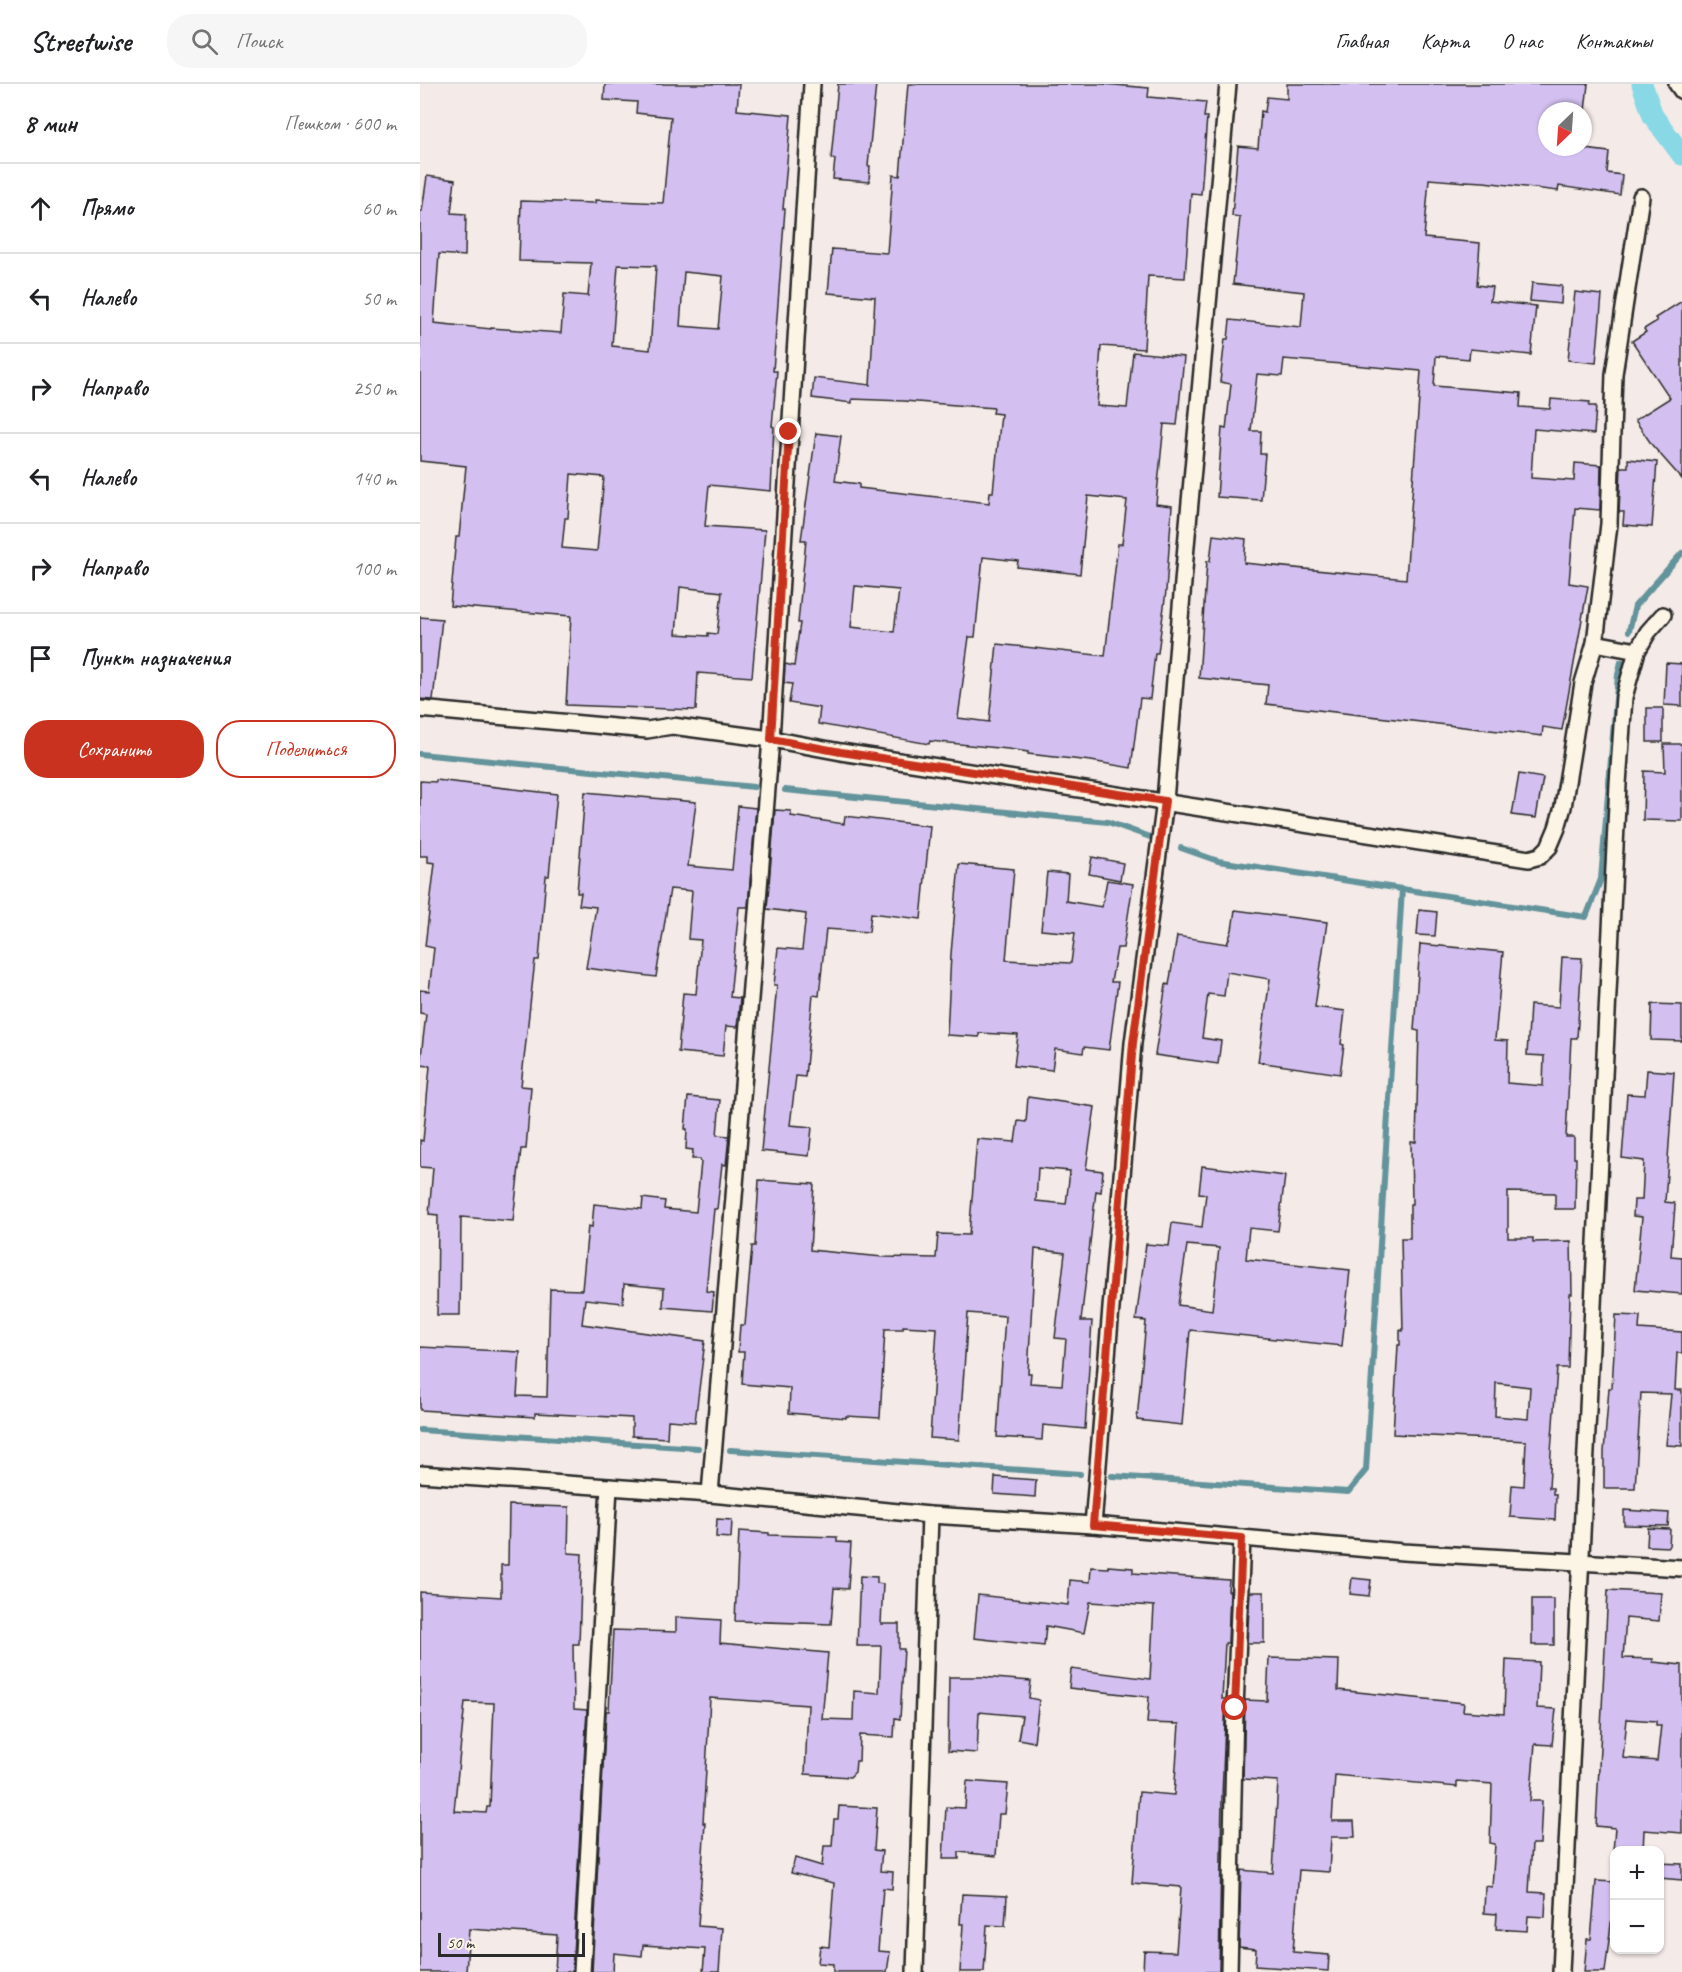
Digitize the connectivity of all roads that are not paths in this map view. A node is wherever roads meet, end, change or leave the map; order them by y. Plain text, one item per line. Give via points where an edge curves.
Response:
1 (812, 84) edge
2 (1228, 84) edge
3 (1677, 84) edge
4 (1682, 91) edge
5 (1641, 197) dead end
6 (1663, 615) dead end
7 (1594, 643) junction
8 (1637, 651) junction
9 (420, 709) edge
10 (771, 739) junction
11 (1165, 801) junction
12 (420, 1474) edge
13 (609, 1487) junction
14 (710, 1494) junction
15 (930, 1515) junction
16 (1093, 1525) junction
17 (1242, 1538) junction
18 (1582, 1563) junction
19 (1682, 1568) edge
20 (582, 1972) edge
21 (915, 1972) edge
22 (1228, 1972) edge
23 (1561, 1972) edge

1 - 10 street
2 - 11 street
3 - 4 street
5 - 7 street via 1614,374 1609,524
6 - 8 street
7 - 8 street
7 - 11 street via 1583,683 1563,807 1549,847 1540,856 1529,859
8 - 18 street via 1624,697 1618,784
9 - 10 street via 647,730 672,726
10 - 11 street
10 - 14 street
11 - 16 street via 1133,1043
12 - 13 street
13 - 14 street
13 - 20 street
14 - 15 street
15 - 16 street
15 - 21 street
16 - 17 street
17 - 18 street
17 - 22 street
18 - 19 street
18 - 23 street

